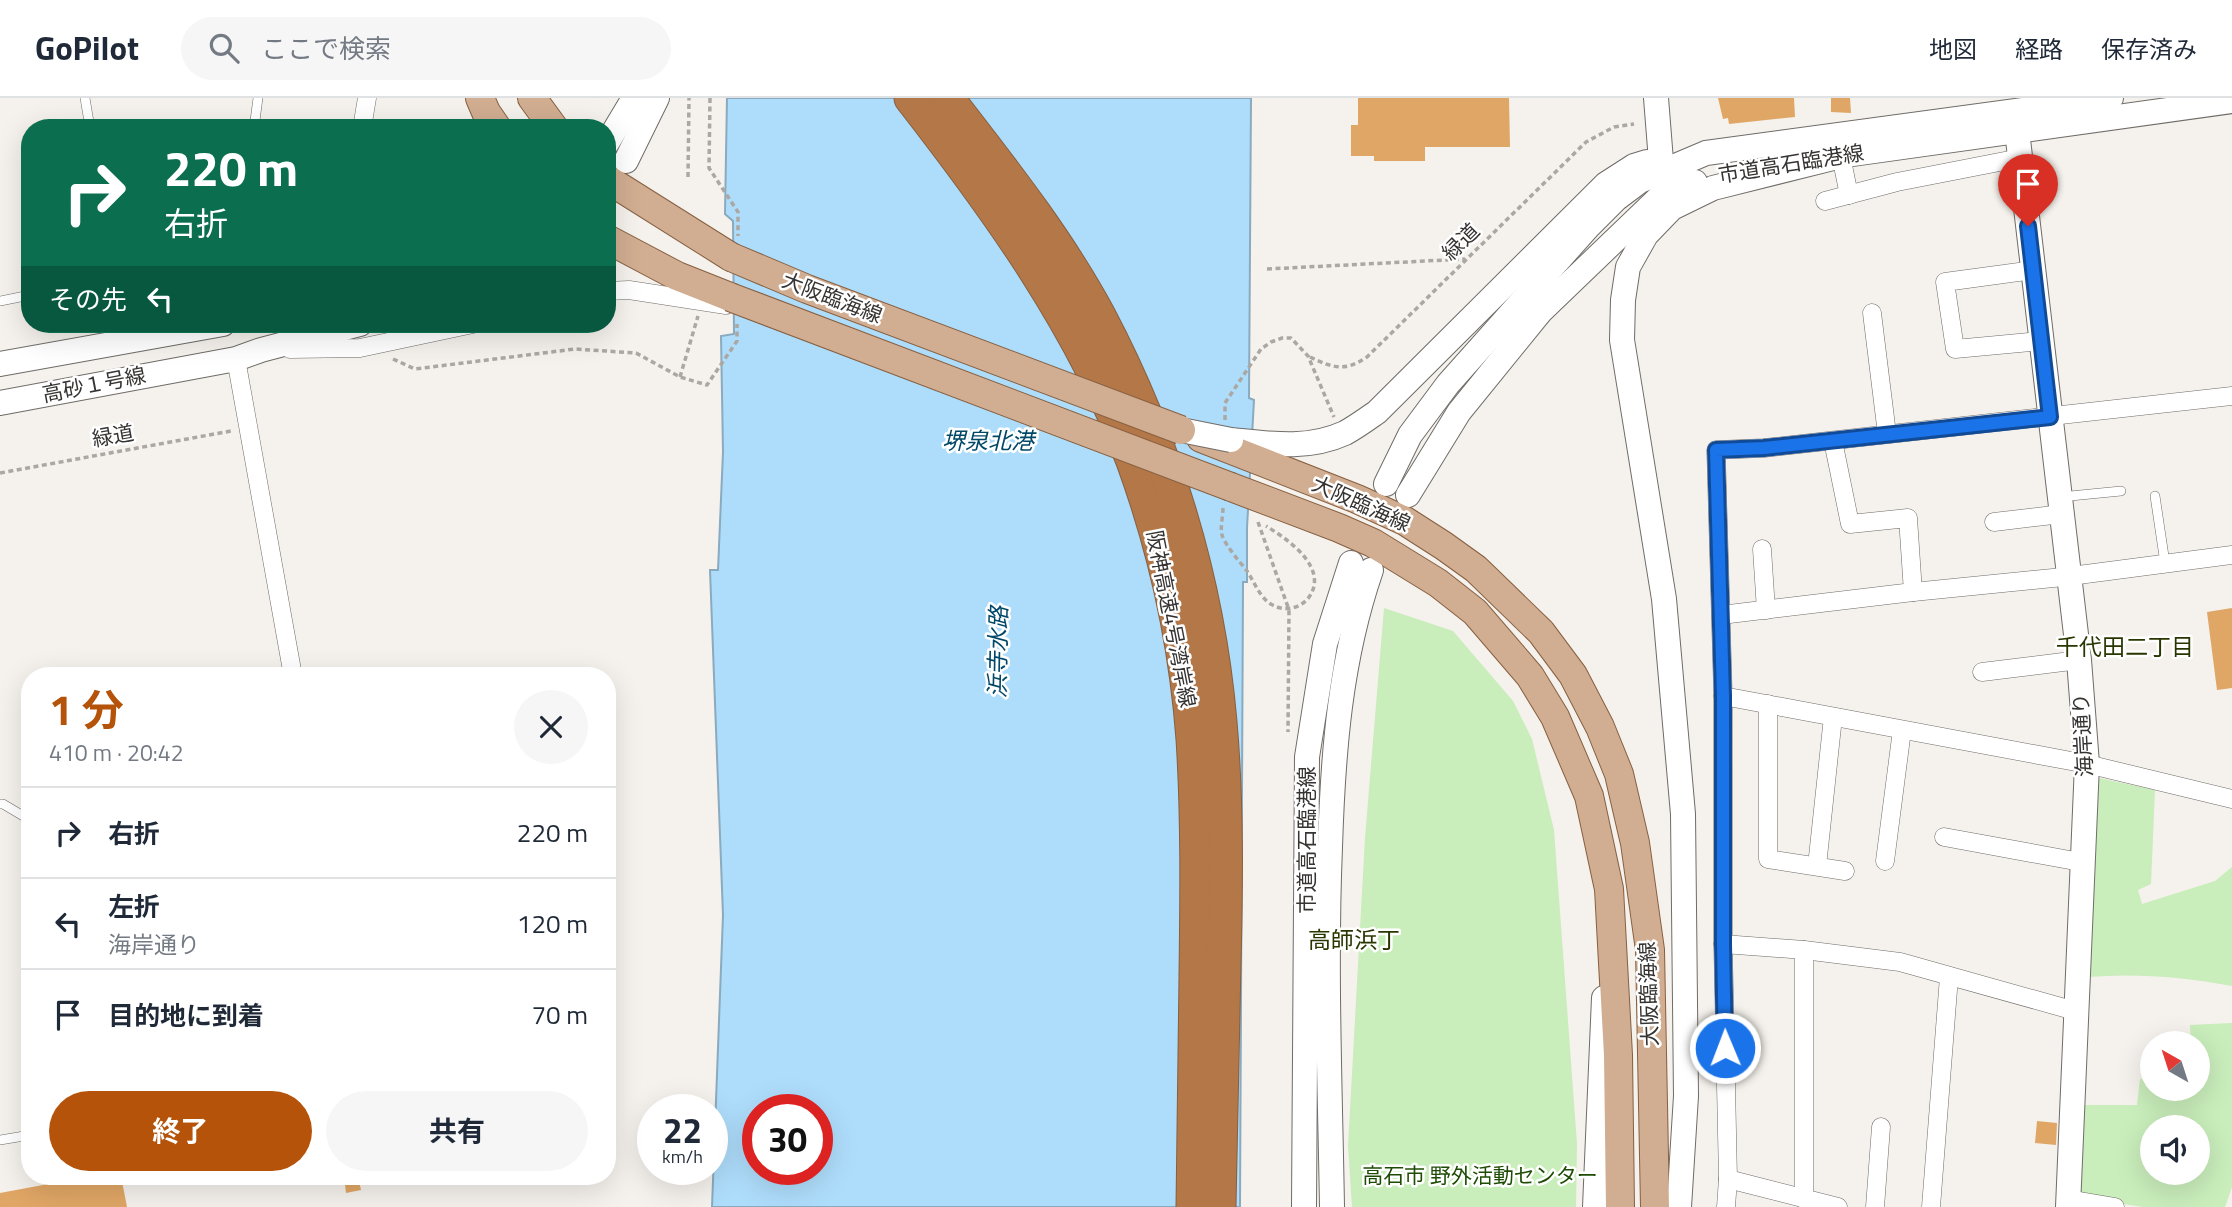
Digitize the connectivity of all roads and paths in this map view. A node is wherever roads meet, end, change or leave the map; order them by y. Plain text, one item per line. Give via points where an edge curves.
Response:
1 (85, 98) edge
2 (258, 98) edge
3 (367, 98) edge
4 (480, 98) edge
5 (532, 98) edge
6 (634, 98) edge
7 (657, 98) edge
8 (710, 98) edge
9 (911, 98) edge
10 (947, 98) edge
11 (1656, 98) edge
12 (2111, 98) edge
13 (689, 99) edge
14 (2232, 102) edge
15 (2015, 113) edge
16 (88, 119) edge
17 (255, 119) edge
18 (364, 119) edge
19 (490, 119) edge
20 (547, 119) edge
21 (1634, 124) dead end
22 (616, 128) edge
23 (1840, 156) junction
24 (2020, 158) junction
25 (709, 168) dead end
26 (616, 170) edge
27 (1662, 174) junction
28 (688, 177) dead end
29 (1849, 195) junction
30 (1825, 201) dead end
31 (616, 244) edge
32 (1467, 259) junction
33 (1267, 269) dead end
34 (2034, 270) junction
35 (616, 291) edge
36 (21, 297) edge
37 (0, 301) edge
38 (729, 301) junction
39 (1872, 313) dead end
40 (698, 314) dead end
41 (133, 333) edge
42 (174, 333) edge
43 (326, 333) edge
44 (431, 333) edge
45 (2041, 341) junction
46 (86, 349) junction
47 (1261, 349) dead end
48 (261, 350) junction
49 (385, 356) dead end
50 (1308, 356) junction
51 (236, 359) junction
52 (0, 364) edge
53 (680, 377) junction
54 (707, 384) dead end
55 (2232, 396) edge
56 (0, 403) edge
57 (2050, 417) junction
58 (1335, 419) dead end
59 (231, 431) dead end
60 (1887, 434) junction
61 (1833, 441) junction
62 (1232, 446) junction
63 (0, 473) edge
64 (1397, 489) dead end
65 (2121, 491) dead end
66 (2155, 496) dead end
67 (2061, 506) junction
68 (1258, 522) dead end
69 (1994, 522) dead end
70 (1287, 538) dead end
71 (1762, 549) dead end
72 (2232, 555) edge
73 (2165, 563) junction
74 (2069, 576) junction
75 (1913, 592) junction
76 (1766, 610) junction
77 (1721, 615) junction
78 (2079, 660) junction
79 (291, 667) edge
80 (1982, 671) dead end
81 (1723, 696) junction
82 (1768, 704) junction
83 (1833, 716) junction
84 (1902, 730) junction
85 (2087, 764) junction
86 (2232, 799) edge
87 (0, 804) edge
88 (21, 815) edge
89 (1944, 837) dead end
90 (1885, 861) dead end
91 (2075, 861) dead end
92 (1817, 866) junction
93 (1845, 871) dead end
94 (1609, 889) junction
95 (1723, 944) junction
96 (1804, 950) junction
97 (1949, 977) junction
98 (2075, 1011) junction
99 (1881, 1127) dead end
100 (21, 1136) edge
101 (0, 1140) edge
102 (1728, 1179) junction
103 (1776, 1199) edge
104 (1804, 1199) junction
105 (2068, 1203) edge
106 (1193, 1207) edge
107 (1219, 1207) edge
108 (1304, 1207) edge
109 (1332, 1207) edge
110 (1595, 1207) edge
111 (1620, 1207) edge
112 (1655, 1207) edge
113 (1679, 1207) edge
114 (1726, 1207) edge
115 (1839, 1207) edge
116 (1875, 1207) edge
117 (1931, 1207) edge
118 (2115, 1207) edge

1 - 16 lane
2 - 17 lane
3 - 18 street
4 - 19 main road
5 - 20 main road
6 - 22 street
7 - 26 street
8 - 25 path
9 - 106 highway, 阪神高速4号湾岸線, bridge via 999,214 1073,331 1133,460 1165,570 1182,653 1196,807
10 - 107 highway, 阪神高速4号湾岸線, bridge via 1045,230 1098,316 1158,449 1195,572 1210,642 1225,805
11 - 27 street
12 - 15 street, 市道高石臨港線
13 - 28 path
14 - 15 street, 市道高石臨港線
15 - 23 street, 市道高石臨港線
15 - 24 street, 海岸通り
15 - 27 street, 市道高石臨港線 via 1706,153
21 - 32 path, 緑道 via 1614,127 1586,142
23 - 27 street, 市道高石臨港線 via 1721,173
23 - 29 street
23 - 113 street via 1713,188 1672,208 1646,235 1628,267 1622,340 1664,598 1683,814 1686,1096
24 - 29 street
24 - 34 street, 海岸通り
26 - 62 main road, 大阪臨海線, bridge via 731,257
27 - 62 street via 1634,166 1606,184 1377,412 1347,432 1321,442
27 - 64 street, 市道高石臨港線 via 1541,311
29 - 30 street
31 - 38 main road, 大阪臨海線
32 - 33 path
32 - 50 path, 緑道 via 1354,366 1327,366
34 - 45 street, 海岸通り
34 - 45 street via 1945,282 1955,349
35 - 38 street
36 - 37 lane
38 - 94 main road, 大阪臨海線, bridge via 1339,528 1438,583 1475,611 1530,676 1560,727 1589,796
39 - 60 street
40 - 53 path
41 - 46 street
42 - 46 street, 高砂１号線
43 - 48 street, 高砂１号線
44 - 48 street via 360,348
45 - 57 street, 海岸通り
46 - 52 street, 高砂１号線
47 - 50 path, 緑道 via 1291,338
48 - 51 street, 高砂１号線
49 - 53 path via 415,369 575,349 636,353
50 - 58 path
51 - 56 street, 高砂１号線
51 - 79 street
53 - 54 path
55 - 57 street
57 - 60 street
57 - 67 street, 海岸通り
59 - 63 path, 緑道
60 - 61 street
61 - 75 street via 1850,524 1908,518
61 - 77 street via 1716,450
62 - 112 main road, 大阪臨海線 via 1393,516 1444,546 1476,569 1541,632 1573,675 1619,774 1635,843 1650,950
65 - 67 lane
66 - 73 lane
67 - 69 street
67 - 74 street, 海岸通り
68 - 70 path via 1287,610 1308,597 1314,585 1307,562
71 - 76 street
72 - 73 street
73 - 74 street
74 - 75 street
74 - 78 street, 海岸通り
75 - 76 street
76 - 77 street
77 - 81 street
78 - 80 street
78 - 85 street, 海岸通り
81 - 82 street
81 - 95 street
82 - 83 street
82 - 92 street via 1768,859
83 - 84 street
83 - 92 street
84 - 85 street
84 - 90 street
85 - 86 street
85 - 98 street, 海岸通り
87 - 88 lane
89 - 91 street
92 - 93 street
94 - 110 street
94 - 111 main road, 大阪臨海線
95 - 96 street
95 - 102 street
96 - 97 street via 1900,962
96 - 104 street
97 - 98 street
97 - 117 street
98 - 105 street, 海岸通り
99 - 116 street
100 - 101 lane
102 - 103 street
102 - 114 street
103 - 104 street
104 - 115 street
105 - 118 street
108 - 109 street, 市道高石臨港線 via 1307,757 1325,644 1361,566 1362,596 1345,667 1333,766 1327,916

